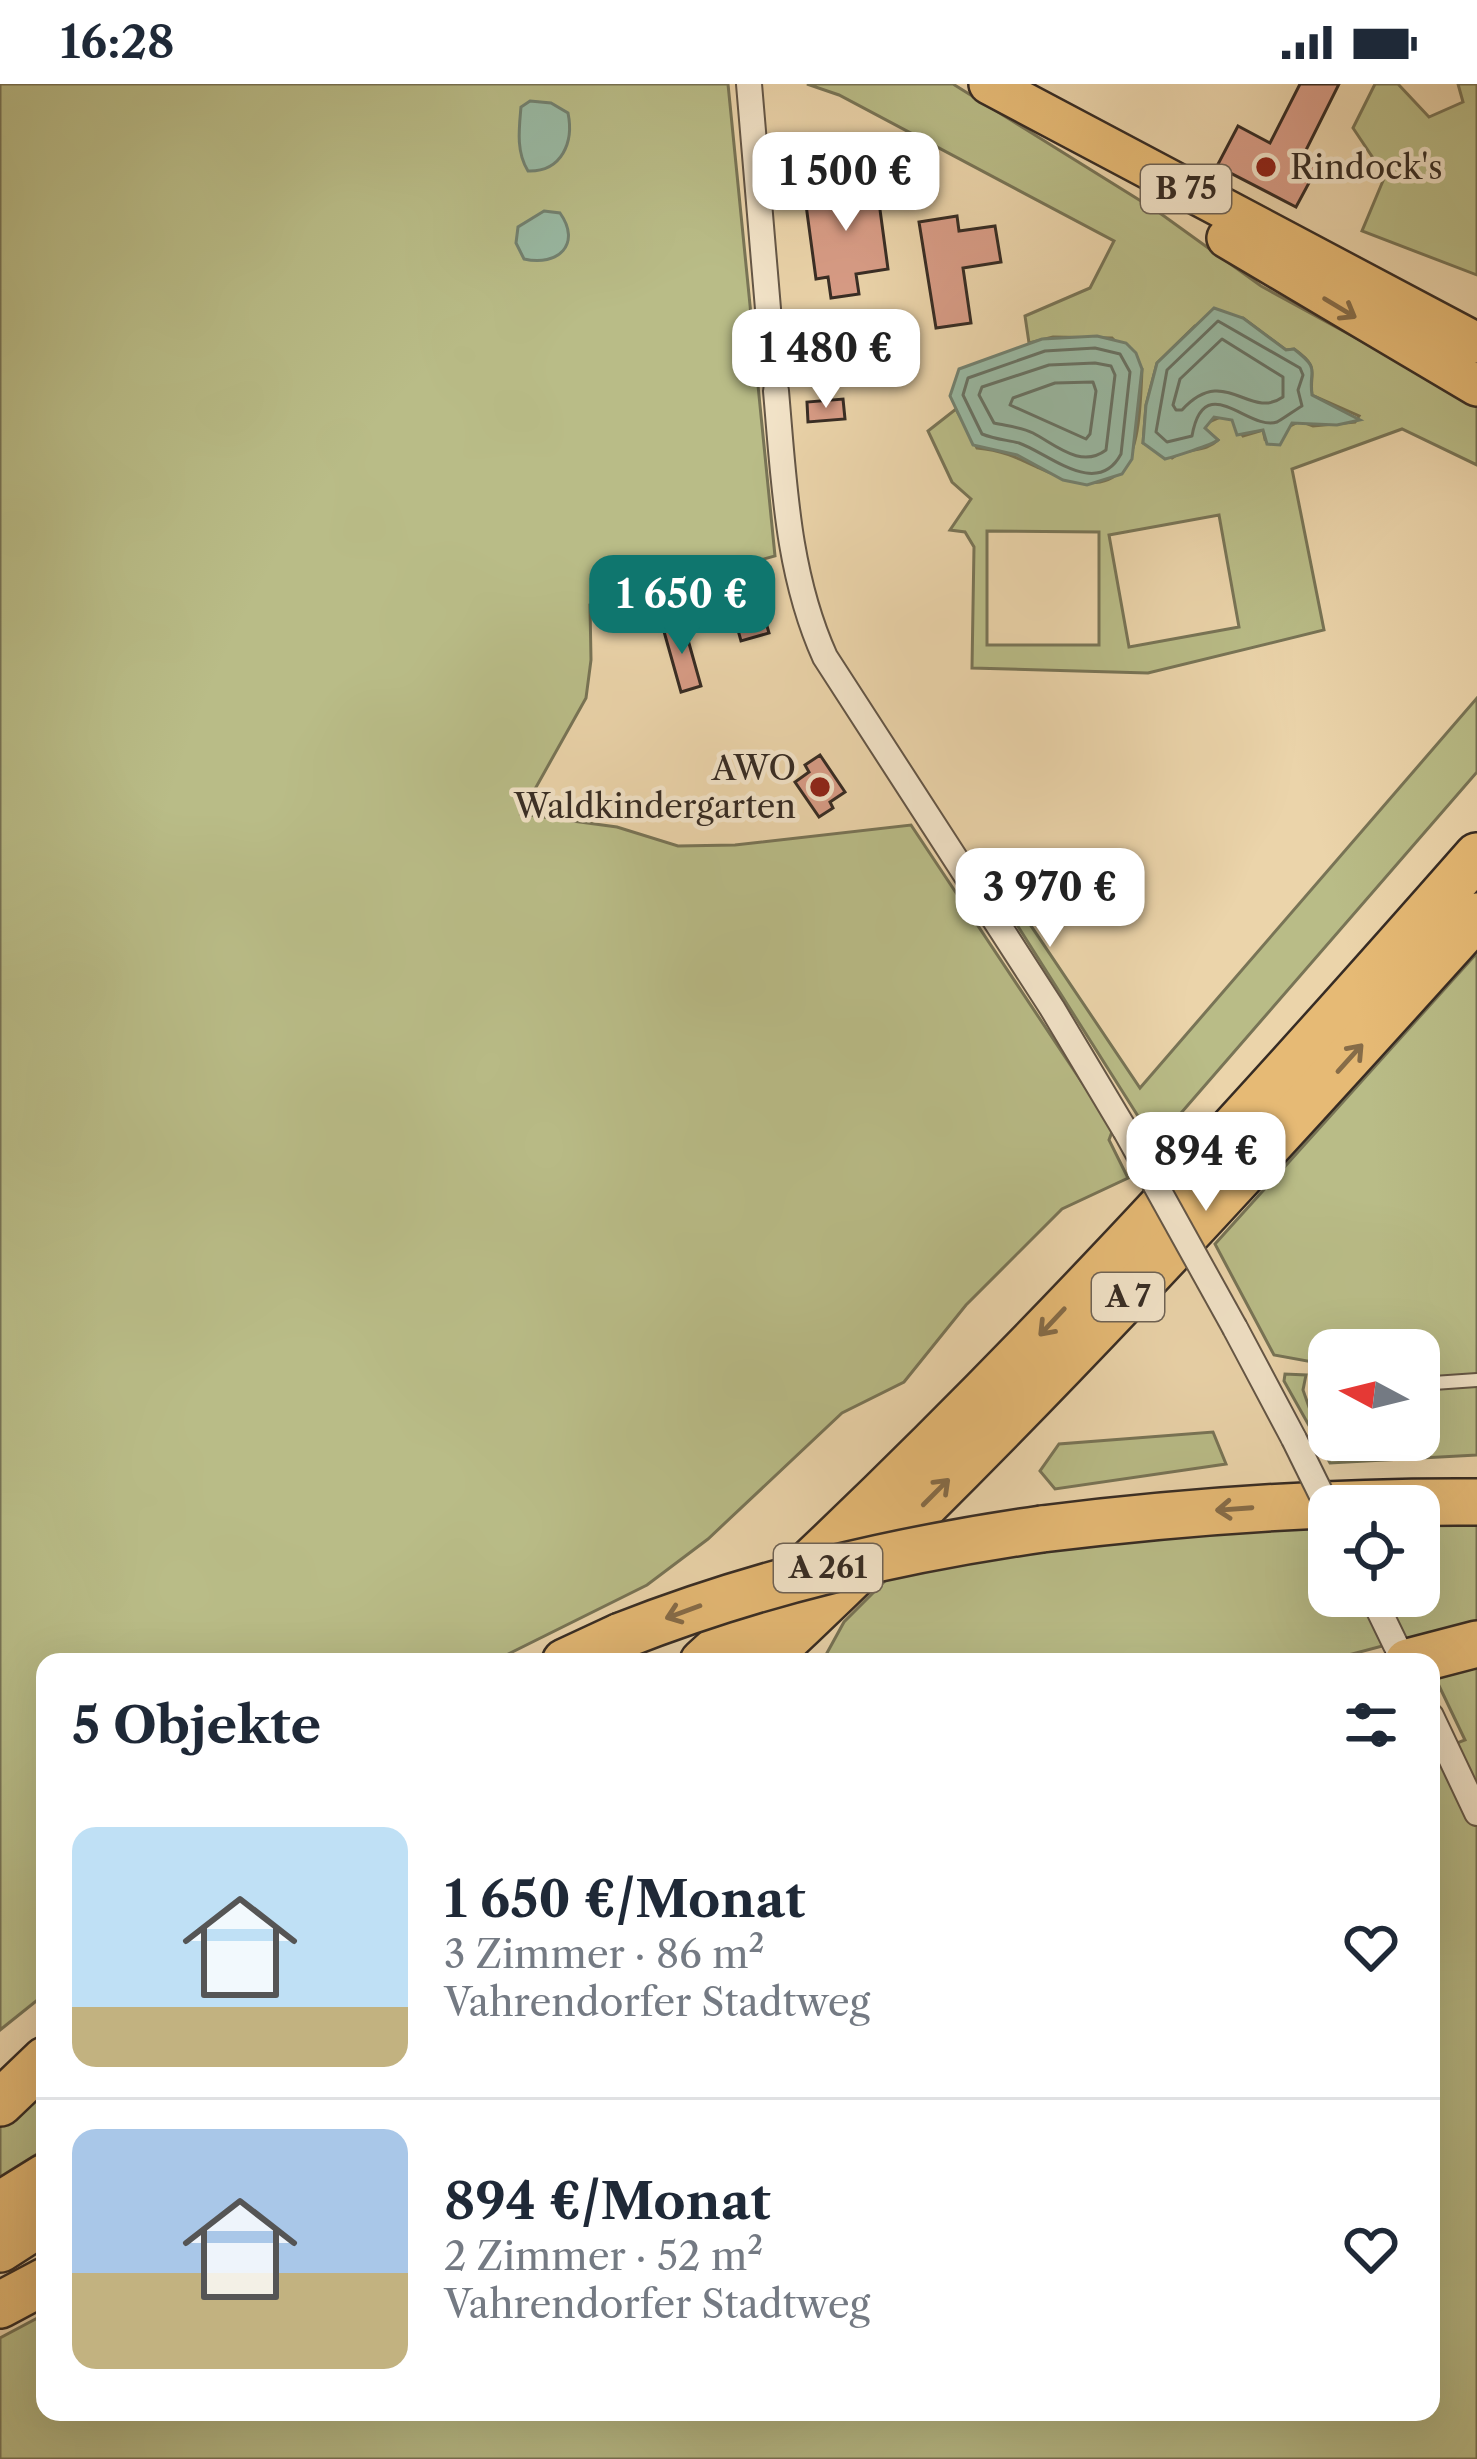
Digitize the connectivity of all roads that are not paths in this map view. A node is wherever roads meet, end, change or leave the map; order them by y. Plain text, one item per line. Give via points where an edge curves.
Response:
1 (749, 84) edge
2 (989, 84) edge
3 (1066, 124) junction
4 (1477, 344) edge
5 (909, 356) dead end
6 (774, 375) junction
7 (1477, 386) edge
8 (1477, 856) edge
9 (1477, 916) edge
10 (1477, 1380) edge
11 (1440, 1383) edge
12 (1317, 1485) edge
13 (1477, 1502) edge
14 (1383, 1617) edge
15 (1477, 1644) edge
16 (584, 1653) edge
17 (714, 1653) edge
18 (771, 1653) edge
19 (1401, 1653) edge
20 (1440, 1653) edge
21 (1440, 1734) edge
22 (1477, 1813) edge
23 (36, 2069) edge
24 (0, 2104) edge
25 (36, 2182) edge
26 (0, 2205) edge
27 (36, 2226) edge
28 (0, 2249) edge
29 (36, 2287) edge
30 (0, 2306) edge

1 - 6 street
2 - 3 main road, B 75
3 - 4 main road, B 75
3 -> 7 main road, B 75 via 1288,277
5 - 6 lane
6 - 12 street, bridge via 795,567 825,656 1125,1130
8 -> 17 highway, A 7 via 1036,1338
18 -> 9 highway, A 7 via 1059,1370
10 - 11 lane
13 -> 16 highway, A 261, bridge via 1167,1513 905,1551 723,1598
14 - 19 street
15 - 20 highway
21 - 22 street
23 - 24 highway
25 - 26 highway
27 - 28 highway
29 - 30 highway

